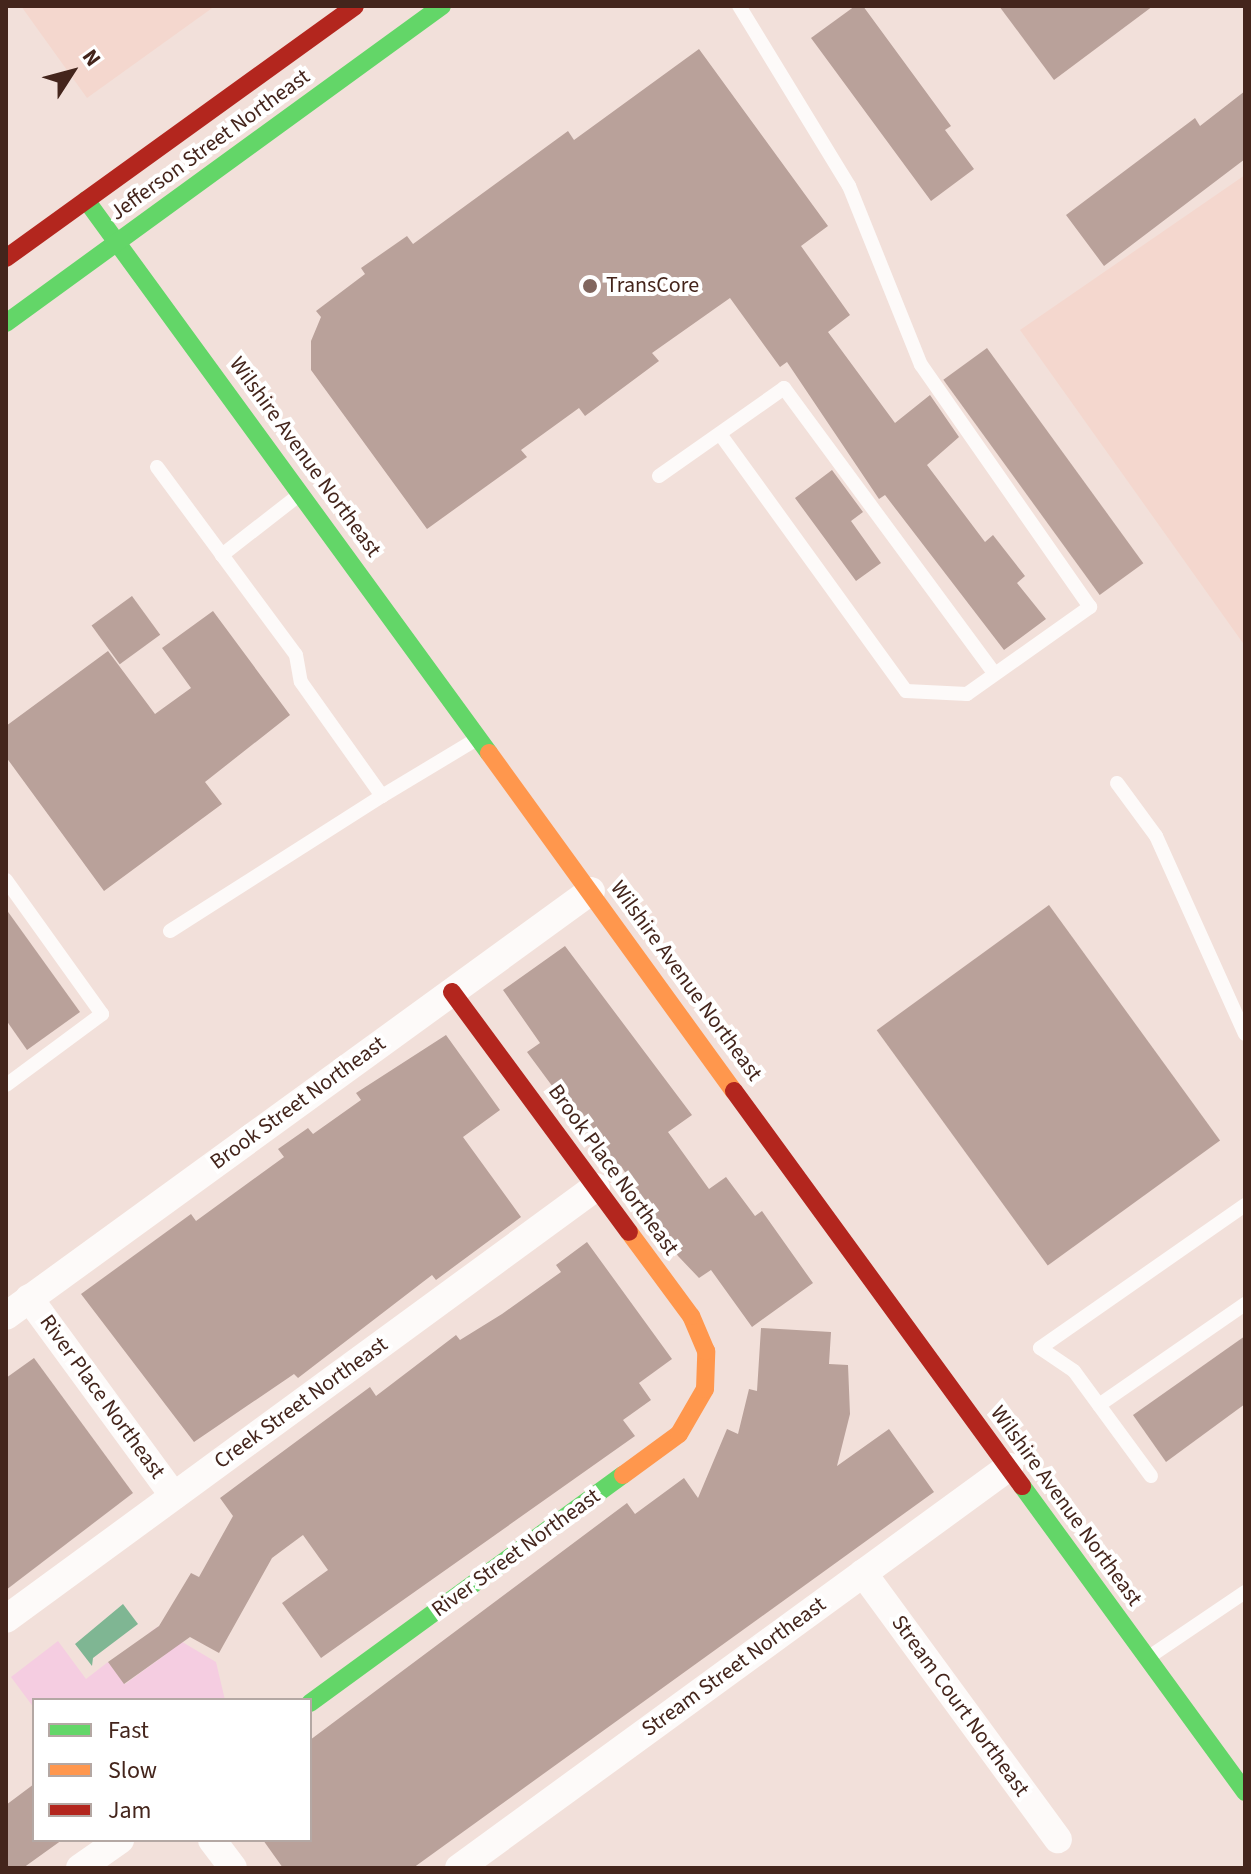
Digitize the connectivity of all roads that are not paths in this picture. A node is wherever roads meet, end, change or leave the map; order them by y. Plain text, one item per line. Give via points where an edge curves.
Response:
1 (442, 6) edge
2 (739, 6) edge
3 (344, 9) edge
4 (86, 200) junction
5 (120, 241) junction
6 (6, 258) edge
7 (6, 323) edge
8 (720, 434) junction
9 (157, 467) dead end
10 (659, 476) dead end
11 (303, 493) junction
12 (222, 555) junction
13 (995, 674) junction
14 (480, 737) junction
15 (1117, 783) dead end
16 (382, 796) junction
17 (6, 880) edge
18 (591, 891) junction
19 (170, 931) dead end
20 (452, 992) junction
21 (1245, 1034) edge
22 (6, 1085) edge
23 (596, 1187) junction
24 (1245, 1205) edge
25 (29, 1298) junction
26 (1245, 1304) edge
27 (6, 1316) edge
28 (705, 1389) joint
29 (1099, 1405) junction
30 (1009, 1467) junction
31 (1151, 1476) dead end
32 (174, 1496) junction
33 (863, 1573) junction
34 (1245, 1592) edge
35 (6, 1619) edge
36 (1147, 1658) junction
37 (312, 1702) edge
38 (1245, 1792) edge
39 (1058, 1839) dead end
40 (117, 1842) edge
41 (214, 1842) edge
42 (80, 1868) edge
43 (233, 1868) edge
44 (459, 1868) edge

1 - 5 street, Jefferson Street Northeast
2 - 13 lane via 849,186 921,365 1090,607
3 - 4 street, Jefferson Street Northeast
4 - 5 street, Wilshire Avenue Northeast
4 - 6 street, Jefferson Street Northeast
5 - 7 street, Jefferson Street Northeast
5 - 11 street, Wilshire Avenue Northeast
8 - 10 lane
8 - 13 lane via 906,691 967,694
8 - 13 lane via 784,388
9 - 12 lane
11 - 12 lane
11 - 14 street, Wilshire Avenue Northeast
12 - 16 lane via 296,655 301,682
14 - 16 lane
14 - 18 street, Wilshire Avenue Northeast
15 - 21 lane via 1156,836
16 - 19 lane
17 - 22 lane via 102,1014
18 - 20 street, Brook Street Northeast
18 - 30 street, Wilshire Avenue Northeast
20 - 23 street, Brook Place Northeast
20 - 25 street, Brook Street Northeast
23 - 28 street, Brook Place Northeast via 700,1333
23 - 32 street, Creek Street Northeast
24 - 29 lane via 1040,1348 1074,1371
25 - 27 street, Brook Street Northeast
25 - 32 street, River Place Northeast
26 - 29 lane
28 - 37 street, River Street Northeast via 679,1434
29 - 31 lane
30 - 33 street, Stream Street Northeast
30 - 36 street, Wilshire Avenue Northeast
32 - 35 street, Creek Street Northeast
33 - 39 street, Stream Court Northeast
33 - 44 street, Stream Street Northeast
34 - 36 lane
36 - 38 street, Wilshire Avenue Northeast
40 - 42 street
41 - 43 street

